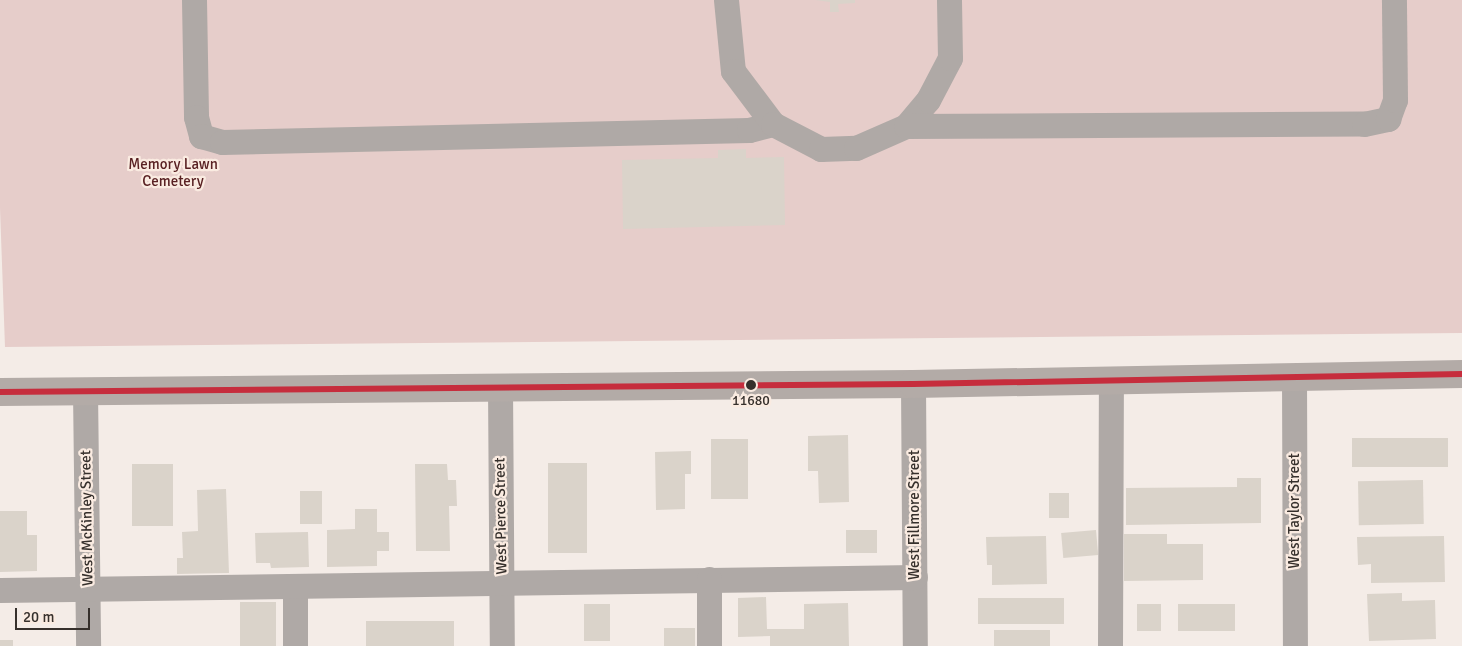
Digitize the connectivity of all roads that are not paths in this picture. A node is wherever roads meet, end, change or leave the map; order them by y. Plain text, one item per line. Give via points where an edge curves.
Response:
1 (194, 0) edge
2 (726, 0) edge
3 (949, 0) edge
4 (1394, 0) edge
5 (773, 124) junction
6 (906, 126) junction
7 (1462, 374) edge
8 (1294, 376) junction
9 (1111, 380) junction
10 (913, 384) junction
11 (500, 386) junction
12 (85, 390) junction
13 (0, 392) edge
14 (915, 577) junction
15 (709, 580) junction
16 (502, 582) junction
17 (295, 588) junction
18 (87, 589) junction
19 (0, 590) edge
20 (88, 646) edge
21 (295, 646) edge
22 (502, 646) edge
23 (709, 646) edge
24 (915, 646) edge
25 (1110, 646) edge
26 (1295, 646) edge

1 - 5 street via 196,117 201,136 222,142 749,130
2 - 5 street via 733,71
3 - 6 street via 950,58 928,100
4 - 6 street via 1395,100 1388,119 1364,124
5 - 6 street via 821,149 856,148
7 - 8 main road
8 - 9 main road
8 - 26 street, West Taylor Street
9 - 10 main road
9 - 25 street
10 - 11 main road
10 - 14 street, West Fillmore Street
11 - 12 main road
11 - 16 street, West Pierce Street
12 - 13 main road
12 - 18 street, West McKinley Street
14 - 15 street
14 - 24 street, West Fillmore Street
15 - 16 street
15 - 23 street
16 - 17 street
16 - 22 street, West Pierce Street
17 - 18 street
17 - 21 street
18 - 19 street
18 - 20 street, West McKinley Street

